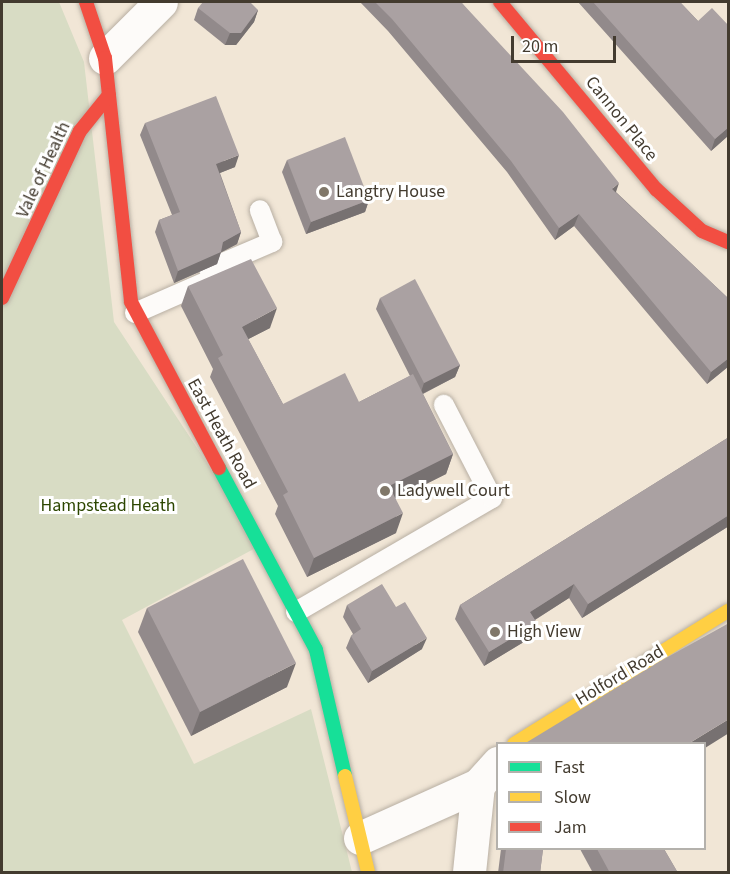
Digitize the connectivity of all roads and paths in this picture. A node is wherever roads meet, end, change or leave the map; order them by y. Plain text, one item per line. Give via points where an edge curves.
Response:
1 (86, 2) edge
2 (161, 2) edge
3 (500, 2) edge
4 (105, 58) junction
5 (110, 95) junction
6 (260, 210) dead end
7 (729, 242) edge
8 (247, 264) edge
9 (209, 269) edge
10 (185, 279) edge
11 (2, 298) edge
12 (133, 307) junction
13 (444, 405) dead end
14 (729, 611) edge
15 (296, 612) junction
16 (516, 742) edge
17 (488, 774) edge
18 (360, 838) junction
19 (368, 873) edge
20 (469, 873) edge

1 - 4 street, East Heath Road
2 - 4 street
3 - 7 street, Cannon Place via 656,189 702,231
4 - 5 street, East Heath Road
5 - 11 street, Vale of Health via 80,131
5 - 12 street, East Heath Road
6 - 9 lane via 272,242
8 - 12 lane
10 - 12 lane
12 - 15 street, East Heath Road
13 - 15 lane via 492,498
14 - 16 street, Holford Road
15 - 18 street, East Heath Road via 316,650
17 - 18 street
17 - 20 street
18 - 19 street, East Heath Road

